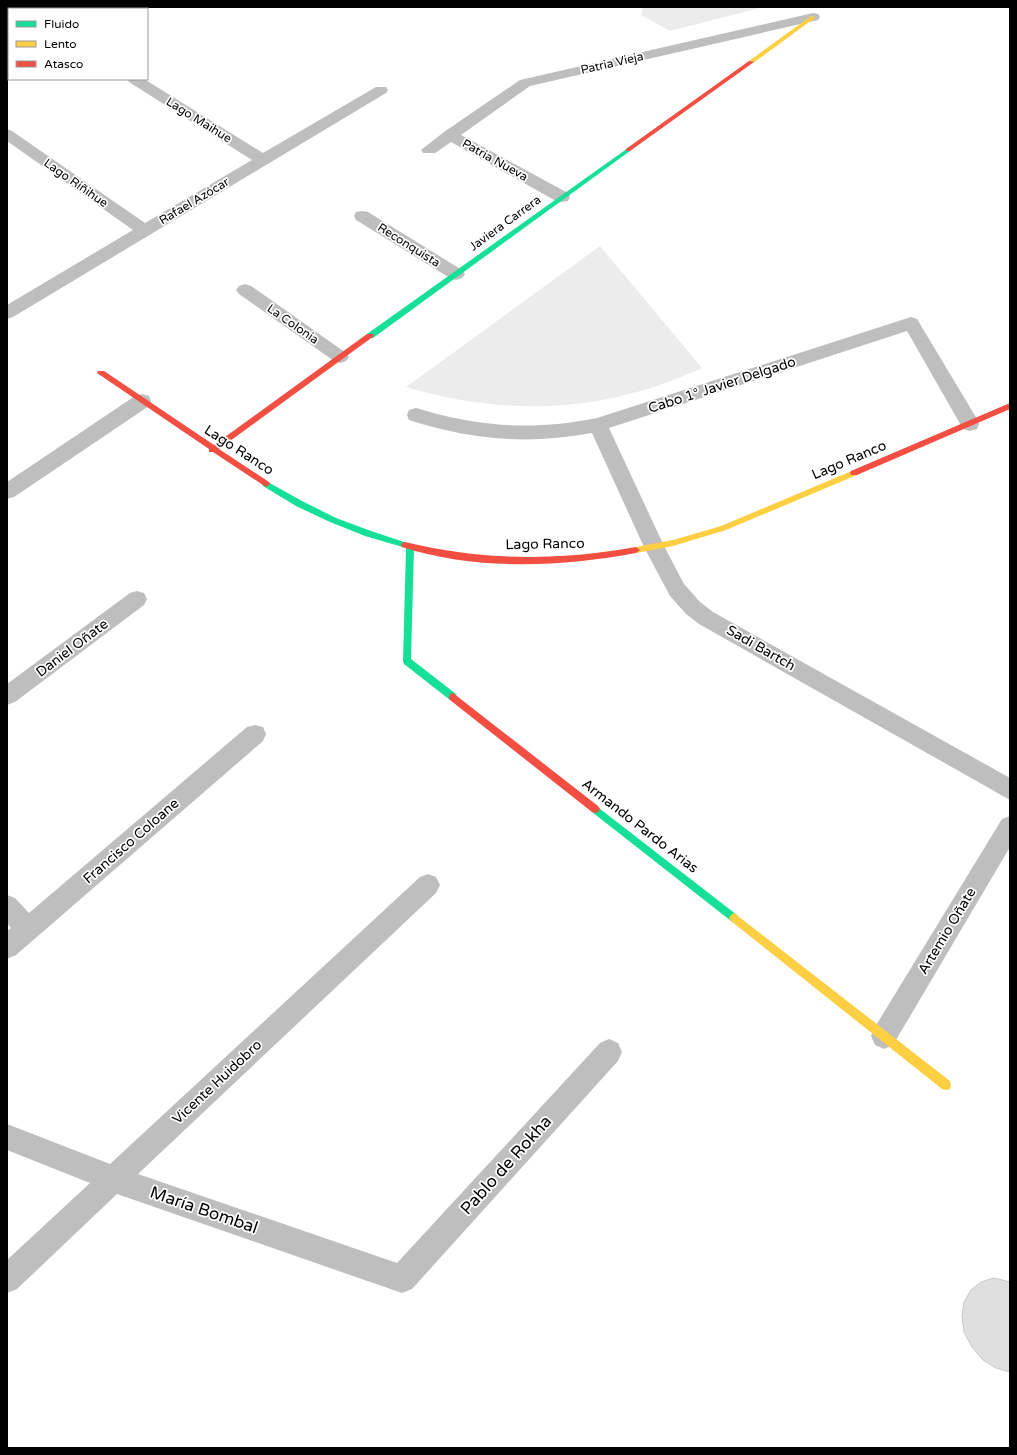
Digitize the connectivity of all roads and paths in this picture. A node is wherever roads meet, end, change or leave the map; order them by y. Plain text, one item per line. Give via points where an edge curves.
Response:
1 (813, 17) joint
2 (136, 80) edge
3 (381, 90) dead end
4 (7, 134) edge
5 (449, 135) junction
6 (429, 150) dead end
7 (263, 160) junction
8 (562, 197) junction
9 (362, 216) dead end
10 (145, 231) junction
11 (456, 274) junction
12 (246, 290) dead end
13 (7, 313) edge
14 (340, 357) junction
15 (101, 373) dead end
16 (142, 401) junction
17 (1010, 406) edge
18 (416, 415) dead end
19 (970, 424) junction
20 (598, 425) junction
21 (212, 450) junction
22 (7, 492) edge
23 (410, 547) junction
24 (654, 547) junction
25 (137, 599) dead end
26 (7, 696) edge
27 (255, 734) dead end
28 (1010, 790) edge
29 (1010, 826) edge
30 (428, 885) dead end
31 (7, 906) edge
32 (28, 929) junction
33 (7, 947) edge
34 (884, 1036) junction
35 (609, 1052) dead end
36 (946, 1084) dead end
37 (7, 1137) edge
38 (113, 1179) junction
39 (7, 1279) edge
40 (402, 1279) joint

1 - 5 street, Patria Vieja via 525,83
1 - 8 street, Javiera Carrera
2 - 7 street, Lago Maihue
3 - 7 street, Rafael Azócar
4 - 10 street, Lago Riñihue
5 - 6 street, Patria Vieja
5 - 8 street, Patria Nueva
7 - 10 street, Rafael Azócar
8 - 11 street, Javiera Carrera
9 - 11 street, Reconquista
10 - 13 street, Rafael Azócar
11 - 14 street, Javiera Carrera
12 - 14 street, La Colonia
14 - 21 street, Javiera Carrera
15 - 16 street, Lago Ranco
16 - 21 street, Lago Ranco
16 - 22 street
17 - 19 street, Lago Ranco
18 - 20 street, Cabo 1° Javier Delgado via 460,428 509,435 554,433
19 - 20 street, Cabo 1° Javier Delgado via 911,323
19 - 24 street, Lago Ranco via 723,528
20 - 24 street, Sadi Bartch
21 - 23 street, Lago Ranco via 316,514 346,527
23 - 24 street, Lago Ranco via 495,560 535,561 584,558
23 - 34 street, Armando Pardo Arias via 407,661
24 - 28 street, Sadi Bartch via 677,590 706,618
25 - 26 street, Daniel Oñate
27 - 32 street, Francisco Coloane
29 - 34 street, Artemio Oñate
30 - 38 street, Vicente Huidobro
31 - 32 street
32 - 33 street, Francisco Coloane
34 - 36 street, Armando Pardo Arias
35 - 40 street, Pablo de Rokha
37 - 38 street, María Bombal
38 - 39 street, Vicente Huidobro
38 - 40 street, María Bombal

